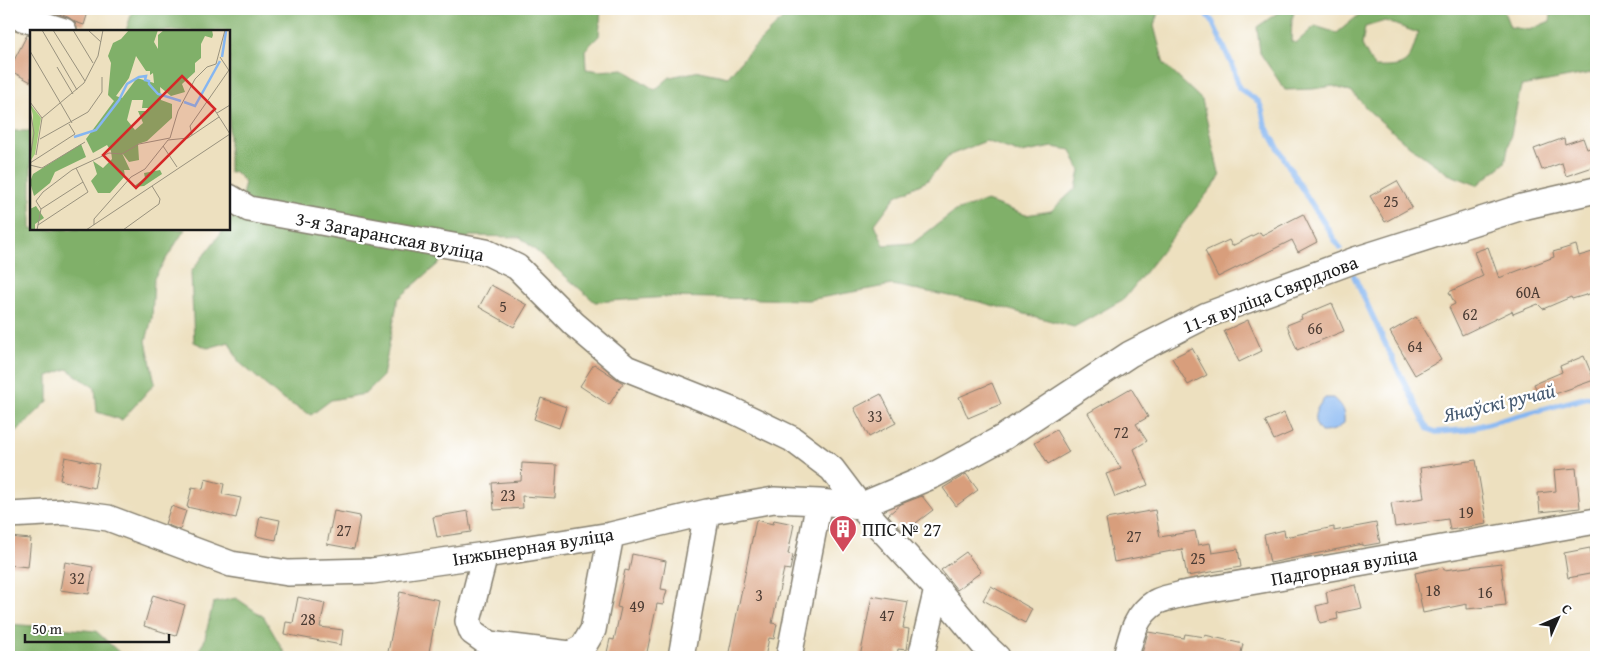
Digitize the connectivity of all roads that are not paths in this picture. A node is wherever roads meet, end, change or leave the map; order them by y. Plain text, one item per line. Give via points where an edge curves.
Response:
1 (9, 14) edge
2 (61, 30) edge
3 (1596, 190) edge
4 (230, 198) edge
5 (819, 502) junction
6 (860, 506) junction
7 (707, 512) junction
8 (9, 515) edge
9 (1596, 521) edge
10 (611, 535) junction
11 (485, 555) junction
12 (937, 590) junction
13 (681, 657) edge
14 (789, 657) edge
15 (921, 657) edge
16 (997, 657) edge
17 (1126, 657) edge

1 - 2 street
3 - 6 street, 11-я вуліца Свярдлова via 1522,207 1355,260 1207,315 1130,354 1004,437 934,474
4 - 6 street, 3-я Загаранская вуліца via 248,209 486,252 517,268 574,324 626,368 734,411 792,439 832,469
5 - 6 street, Інжынерная вуліца
5 - 7 street, Інжынерная вуліца via 774,500
5 - 14 street
6 - 12 street
7 - 10 street, Інжынерная вуліца
7 - 13 street
8 - 11 street, Інжынерная вуліца via 64,512 108,518 230,564 288,573 372,570
9 - 17 street, Падгорная вуліца via 1156,602 1133,628
10 - 11 street, Інжынерная вуліца
10 - 11 street via 593,630 583,647 570,654 489,644 472,632 468,621
12 - 15 street
12 - 16 street

